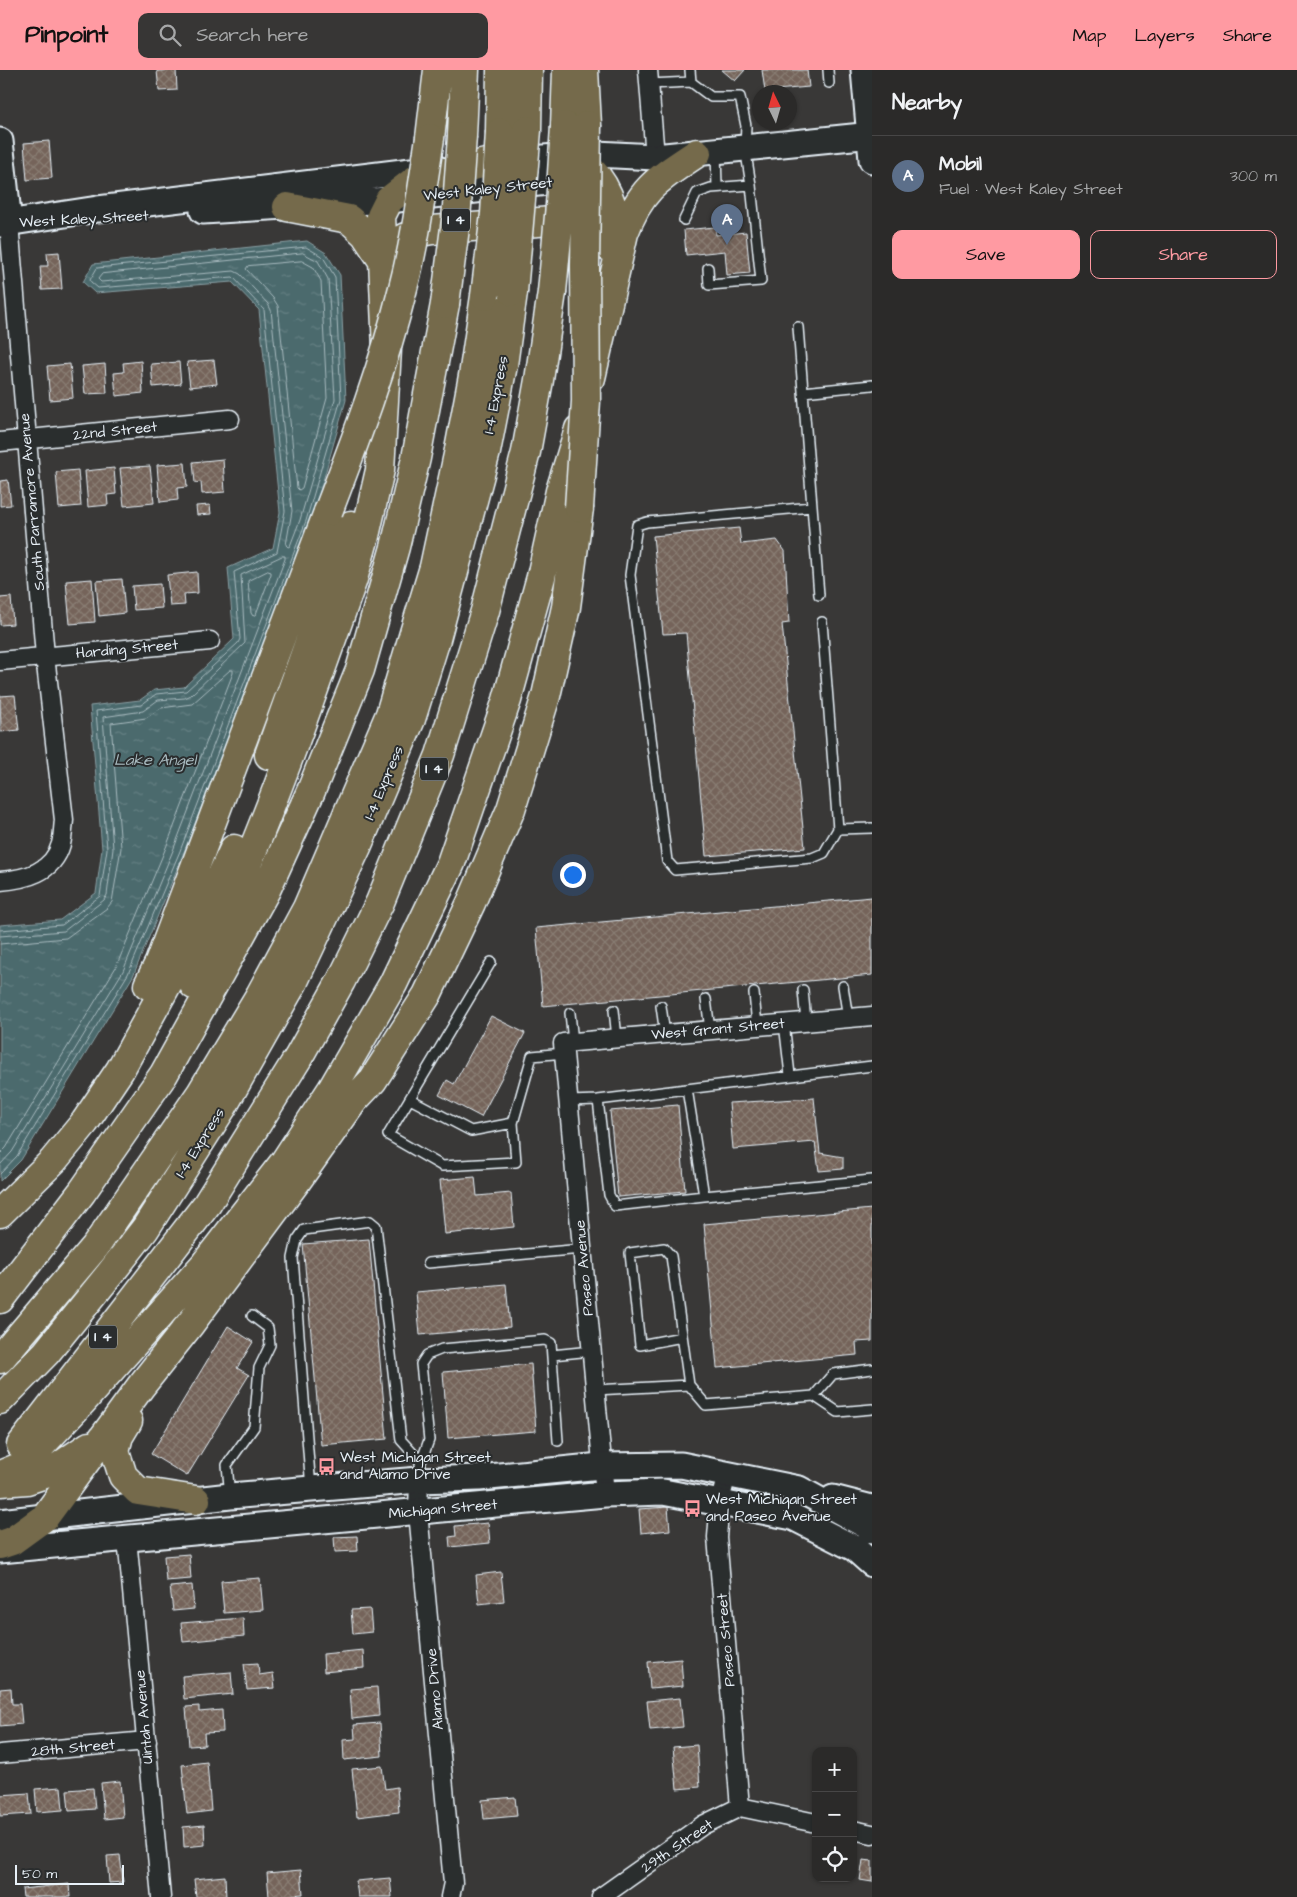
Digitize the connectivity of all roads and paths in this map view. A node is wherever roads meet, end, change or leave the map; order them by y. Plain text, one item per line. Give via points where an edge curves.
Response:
1 (438, 70) edge
2 (465, 70) edge
3 (501, 70) edge
4 (528, 70) edge
5 (567, 70) edge
6 (584, 70) edge
7 (690, 70) edge
8 (828, 70) edge
9 (864, 70) edge
10 (649, 77) edge
11 (692, 82) junction
12 (829, 83) dead end
13 (576, 126) junction
14 (871, 135) edge
15 (0, 141) edge
16 (745, 147) junction
17 (706, 152) junction
18 (560, 157) junction
19 (655, 157) junction
20 (872, 160) edge
21 (486, 162) junction
22 (598, 176) junction
23 (752, 184) junction
24 (717, 187) junction
25 (389, 200) junction
26 (287, 207) junction
27 (684, 220) dead end
28 (4, 223) edge
29 (381, 258) junction
30 (604, 265) junction
31 (708, 268) dead end
32 (384, 304) junction
33 (798, 327) dead end
34 (872, 385) edge
35 (803, 392) junction
36 (385, 398) junction
37 (230, 419) dead end
38 (27, 440) junction
39 (0, 442) edge
40 (570, 499) junction
41 (812, 506) junction
42 (541, 577) junction
43 (819, 595) dead end
44 (822, 622) dead end
45 (210, 641) dead end
46 (44, 656) junction
47 (0, 661) edge
48 (872, 828) edge
49 (838, 829) junction
50 (0, 881) edge
51 (491, 962) dead end
52 (843, 986) dead end
53 (803, 990) dead end
54 (754, 993) dead end
55 (706, 999) dead end
56 (661, 1006) dead end
57 (614, 1010) dead end
58 (570, 1013) dead end
59 (872, 1016) edge
60 (848, 1018) junction
61 (806, 1022) junction
62 (784, 1024) junction
63 (757, 1026) junction
64 (710, 1030) junction
65 (665, 1034) junction
66 (617, 1038) junction
67 (567, 1046) junction
68 (872, 1066) edge
69 (164, 1074) junction
70 (790, 1075) junction
71 (687, 1089) junction
72 (410, 1099) junction
73 (354, 1100) junction
74 (569, 1100) junction
75 (598, 1100) junction
76 (513, 1123) junction
77 (872, 1180) edge
78 (704, 1196) junction
79 (0, 1208) edge
80 (0, 1213) edge
81 (582, 1249) junction
82 (428, 1263) dead end
83 (0, 1299) edge
84 (252, 1316) dead end
85 (191, 1323) junction
86 (682, 1337) junction
87 (591, 1351) junction
88 (552, 1355) junction
89 (0, 1359) edge
90 (872, 1369) edge
91 (689, 1385) junction
92 (595, 1390) junction
93 (814, 1396) junction
94 (0, 1400) edge
95 (872, 1409) edge
96 (124, 1410) junction
97 (558, 1441) dead end
98 (601, 1466) junction
99 (420, 1471) junction
100 (0, 1474) edge
101 (726, 1474) junction
102 (0, 1483) edge
103 (311, 1489) junction
104 (800, 1489) junction
105 (605, 1494) junction
106 (230, 1496) junction
107 (196, 1500) junction
108 (720, 1502) junction
109 (872, 1508) edge
110 (418, 1512) junction
111 (45, 1517) junction
112 (0, 1522) edge
113 (872, 1531) edge
114 (127, 1538) junction
115 (0, 1545) edge
116 (0, 1550) edge
117 (872, 1564) edge
118 (147, 1741) junction
119 (0, 1754) edge
120 (740, 1807) junction
121 (812, 1822) edge
122 (857, 1831) edge
123 (872, 1834) edge
124 (161, 1897) edge
125 (450, 1897) edge
126 (601, 1897) edge

1 - 79 highway, bridge via 417,224 403,289 364,417 159,963 108,1065
2 - 69 highway, I 4, bridge via 456,220 445,304 416,458 360,670 266,890
3 - 89 highway, I-4 Express, bridge via 495,214 473,376 434,566 390,714 307,908 201,1093 95,1247
4 - 94 highway, I-4 Express, bridge via 527,130 513,292 503,365 486,452 411,719 358,847 294,981 222,1108 145,1229 46,1352
5 - 13 highway, I 4
6 - 13 highway
7 - 11 lane
8 - 12 lane
9 - 14 main road
10 - 11 lane
10 - 19 street
11 - 16 lane via 711,97 740,97 746,126
13 - 40 highway, bridge via 585,266 586,401
13 - 100 highway, I 4, bridge via 560,205 552,292 526,452 485,611 440,755 380,902 298,1058 207,1204
14 - 16 main road, West Kaley Street
14 - 20 main road
15 - 28 main road, South Parramore Avenue
16 - 17 main road, West Kaley Street
16 - 23 lane
17 - 19 main road, West Kaley Street
17 - 24 lane
17 - 40 highway via 654,183 632,212 624,234 580,423
18 - 19 main road, West Kaley Street via 596,154
18 - 21 main road, West Kaley Street
18 - 22 highway via 584,164
19 - 22 main road, West Kaley Street
21 - 25 highway via 416,178
21 - 28 main road, West Kaley Street
22 - 25 main road, West Kaley Street
22 - 30 highway via 613,208 614,231
23 - 24 lane
23 - 31 lane via 761,281 709,286
24 - 27 lane via 697,193
25 - 26 main road, West Kaley Street
25 - 29 highway via 381,216
26 - 28 main road, West Kaley Street via 104,220
26 - 29 highway via 349,218
28 - 38 street, South Parramore Avenue
29 - 32 highway
30 - 32 highway via 598,242 585,227 565,220 425,232 403,238 393,248
30 - 40 highway via 570,420
32 - 36 highway via 387,349
33 - 35 lane
34 - 35 lane
35 - 41 lane
36 - 69 highway via 380,470 353,579 258,841 174,1028
36 - 80 highway via 364,486 330,584 242,830 209,904 156,1008 115,1078 53,1161
37 - 38 street, 22nd Street
38 - 39 street, 22nd Street
38 - 46 street, South Parramore Avenue
40 - 42 highway
40 - 73 highway via 566,607 546,696 511,809 472,903 427,995 373,1080
41 - 43 lane
41 - 49 lane via 647,522 637,526 630,575 667,861 675,870 812,858 824,853
42 - 73 highway via 523,708 494,810 427,970 364,1076
42 - 100 highway via 507,700 451,863 393,984 332,1089 285,1161 204,1265 22,1466
44 - 49 lane
45 - 46 street, Harding Street
46 - 47 street, Harding Street
46 - 50 street, South Parramore Avenue via 64,820 61,845 40,872
48 - 49 lane
51 - 72 lane
52 - 60 lane
53 - 61 lane
54 - 63 lane
55 - 64 lane
56 - 65 lane
57 - 66 lane
58 - 67 lane
59 - 60 street, West Grant Street
60 - 61 street, West Grant Street
61 - 62 street, West Grant Street
62 - 63 street, West Grant Street
62 - 70 lane
63 - 64 street, West Grant Street
64 - 65 street, West Grant Street
65 - 66 street, West Grant Street
66 - 67 street, West Grant Street
67 - 74 street, Paseo Avenue
67 - 76 lane via 532,1056
68 - 70 lane
69 - 83 highway, I 4 via 82,1192
70 - 71 lane
71 - 75 lane
71 - 78 lane
72 - 76 lane via 471,1130
72 - 76 lane via 388,1135 442,1166 516,1162
73 - 85 highway
74 - 75 lane
74 - 81 street, Paseo Avenue
75 - 78 lane via 609,1195 615,1206
77 - 78 lane
81 - 82 lane
81 - 87 street, Paseo Avenue
84 - 106 lane via 268,1328 270,1345 259,1368 254,1427 228,1465
85 - 96 highway
85 - 107 highway via 126,1422 115,1451 123,1476 138,1491
86 - 86 lane via 671,1256 664,1248 630,1253 640,1345
86 - 91 lane
87 - 88 lane
87 - 92 street, Paseo Avenue
88 - 97 lane
88 - 99 lane via 551,1343 545,1340 442,1349 427,1355 421,1364 429,1440
90 - 93 lane via 832,1374
91 - 92 lane
91 - 93 lane via 706,1405
92 - 98 street, Paseo Avenue
93 - 95 lane via 838,1412
96 - 102 highway via 86,1450 51,1472 26,1480
96 - 111 highway
98 - 99 main road, Michigan Street via 479,1478
98 - 101 main road, Michigan Street via 681,1465
98 - 105 street, Paseo Avenue
99 - 103 main road, Michigan Street
99 - 103 lane via 401,1440 376,1226 370,1222 304,1230 297,1240 293,1258
99 - 110 street, Alamo Drive
101 - 104 main road, Michigan Street
101 - 108 street, Paseo Street
103 - 106 main road, Michigan Street
104 - 109 main road
104 - 113 main road, Michigan Street
105 - 108 main road, Michigan Street via 663,1492
105 - 110 main road, Michigan Street
106 - 107 main road, Michigan Street
107 - 111 main road, Michigan Street
108 - 117 main road, Michigan Street via 793,1517 854,1548
108 - 120 street, Paseo Street via 717,1537
110 - 114 main road, Michigan Street
110 - 125 street, Alamo Drive via 453,1883
111 - 112 main road, Michigan Street
111 - 115 highway via 12,1541
114 - 116 main road, Michigan Street
114 - 118 street, Uintah Avenue
118 - 119 street, 28th Street
118 - 124 street, Uintah Avenue
120 - 121 street
120 - 126 street, 29th Street via 703,1825
122 - 123 street

